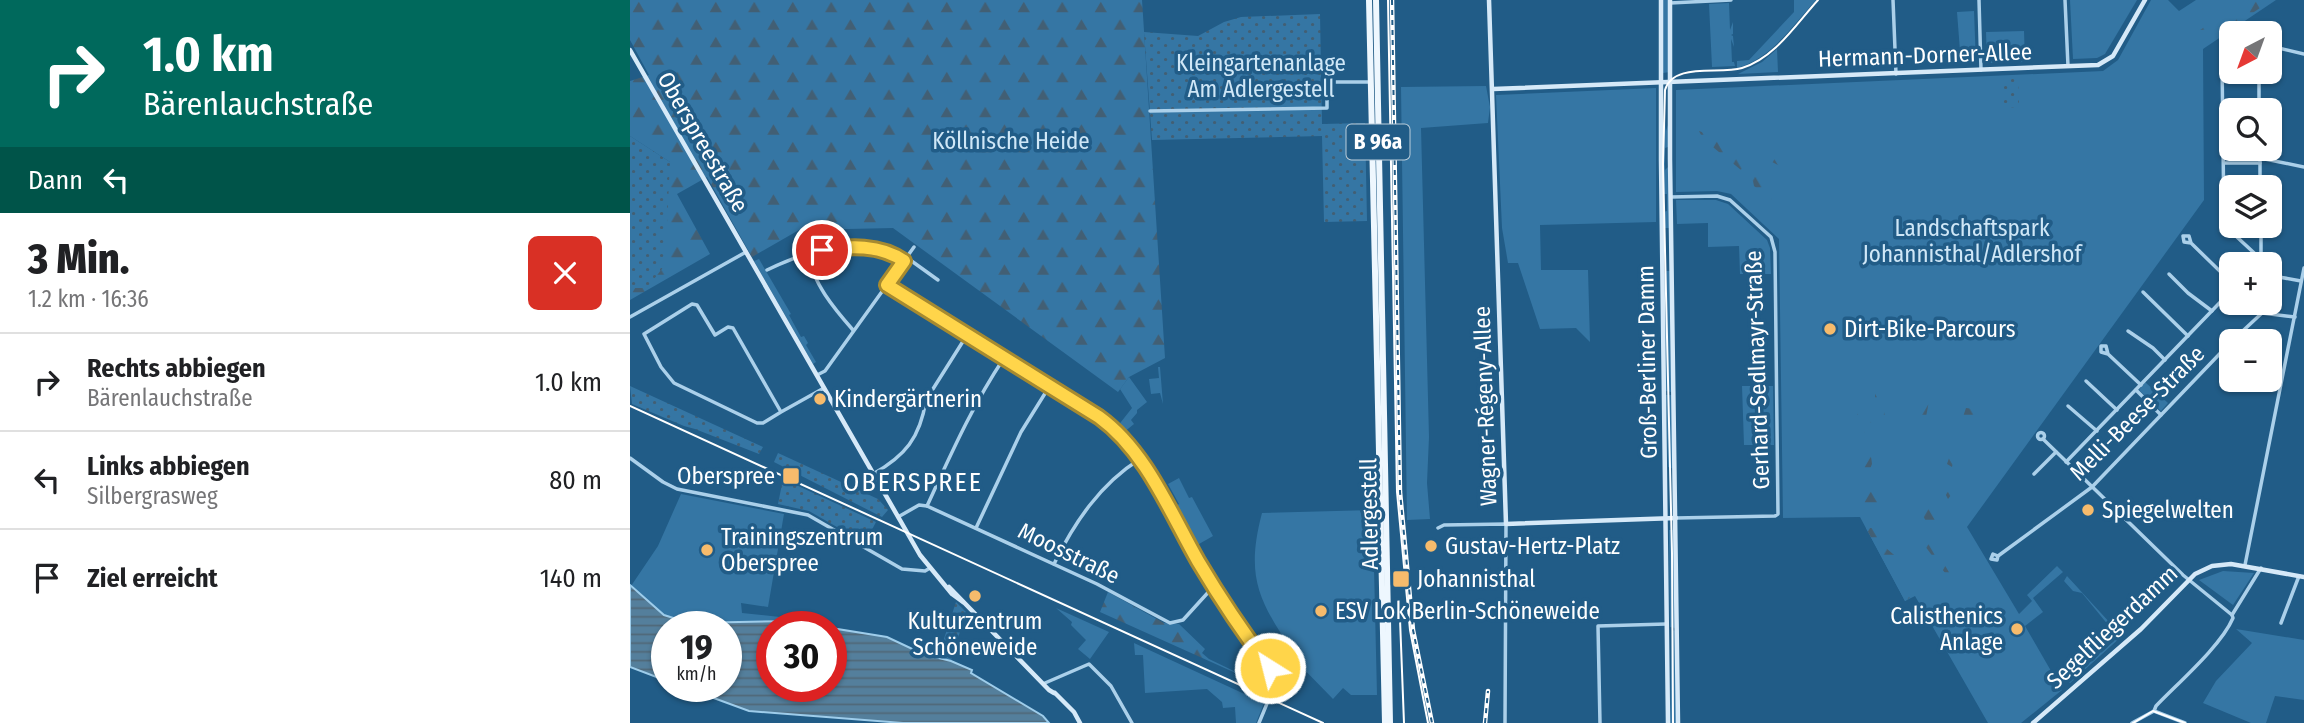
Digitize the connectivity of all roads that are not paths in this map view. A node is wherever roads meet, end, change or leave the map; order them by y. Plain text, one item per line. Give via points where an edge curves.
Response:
1 (1369, 0) edge
2 (1376, 0) edge
3 (1489, 0) edge
4 (1661, 0) edge
5 (1727, 0) edge
6 (1893, 0) edge
7 (1979, 0) edge
8 (2064, 0) edge
9 (2145, 0) edge
10 (1670, 1) edge
11 (2282, 49) edge
12 (630, 50) edge
13 (2304, 54) edge
14 (2067, 66) junction
15 (1982, 70) junction
16 (1896, 74) junction
17 (1370, 82) junction
18 (1661, 82) junction
19 (1671, 83) junction
20 (2222, 84) edge
21 (1493, 89) junction
22 (1150, 111) dead end
23 (2260, 161) junction
24 (2224, 163) junction
25 (2304, 167) edge
26 (2260, 175) edge
27 (1671, 197) junction
28 (2191, 243) dead end
29 (914, 247) dead end
30 (746, 252) junction
31 (2253, 252) edge
32 (811, 254) junction
33 (905, 259) junction
34 (2304, 268) edge
35 (766, 270) dead end
36 (2219, 270) edge
37 (2169, 274) dead end
38 (2282, 277) edge
39 (938, 280) dead end
40 (2301, 281) junction
41 (887, 285) junction
42 (1378, 285) junction
43 (2143, 292) dead end
44 (2219, 304) edge
45 (2212, 312) junction
46 (2260, 315) edge
47 (2278, 315) edge
48 (630, 317) edge
49 (2295, 317) junction
50 (2245, 329) edge
51 (853, 330) junction
52 (2128, 331) dead end
53 (967, 335) junction
54 (2189, 336) junction
55 (2108, 354) dead end
56 (2219, 355) edge
57 (1004, 358) junction
58 (2165, 360) junction
59 (817, 375) junction
60 (2086, 381) dead end
61 (2141, 385) junction
62 (1050, 387) junction
63 (824, 388) junction
64 (2136, 390) junction
65 (2068, 406) dead end
66 (2117, 410) junction
67 (781, 412) junction
68 (2161, 415) junction
69 (1382, 431) junction
70 (2097, 431) junction
71 (2043, 439) dead end
72 (2056, 452) junction
73 (630, 458) edge
74 (1140, 459) junction
75 (2066, 461) junction
76 (873, 474) junction
77 (2034, 474) dead end
78 (2092, 487) junction
79 (927, 506) junction
80 (898, 517) junction
81 (1676, 518) junction
82 (1667, 520) junction
83 (1506, 524) junction
84 (976, 528) junction
85 (1438, 528) dead end
86 (1998, 556) dead end
87 (1054, 564) junction
88 (2245, 565) junction
89 (930, 568) junction
90 (2261, 568) junction
91 (2301, 577) edge
92 (2188, 580) junction
93 (1213, 587) junction
94 (2232, 615) junction
95 (2281, 623) dead end
96 (1668, 624) junction
97 (1046, 684) junction
98 (2154, 711) junction
99 (1080, 723) edge
100 (1132, 723) edge
101 (1259, 723) edge
102 (1385, 723) edge
103 (1390, 723) edge
104 (1505, 723) edge
105 (1600, 723) edge
106 (1668, 723) edge
107 (1678, 723) edge
108 (2033, 723) edge
109 (2132, 723) edge
110 (2185, 723) edge

1 - 17 main road, Adlergestell / B 96a
2 - 42 main road, Adlergestell / B 96a
3 - 21 main road, Wagner-Régeny-Allee
4 - 18 main road, Groß-Berliner Damm
5 - 10 street
6 - 16 street
7 - 15 street
8 - 14 street
9 - 14 main road, Hermann-Dorner-Allee via 2111,58 2098,65
10 - 19 main road, Groß-Berliner Damm
11 - 13 street
12 - 30 main road, Oberspreestraße
14 - 15 main road, Hermann-Dorner-Allee
15 - 16 main road, Hermann-Dorner-Allee
16 - 19 main road, Hermann-Dorner-Allee
17 - 22 street via 1326,82 1327,107 1320,108
17 - 42 main road, Adlergestell / B 96a
18 - 19 main road, Hermann-Dorner-Allee
18 - 21 main road, Hermann-Dorner-Allee
18 - 82 main road, Groß-Berliner Damm
19 - 27 main road, Groß-Berliner Damm
20 - 24 street
21 - 83 main road, Wagner-Régeny-Allee
23 - 24 street
23 - 25 street
23 - 26 street
24 - 31 street via 2224,225
27 - 81 main road, Groß-Berliner Damm
27 - 81 street, Gerhard-Sedlmayr-Straße via 1730,200 1771,237 1775,258 1778,514
28 - 36 street
29 - 33 street
30 - 48 street
30 - 59 main road, Oberspreestraße
32 - 33 street via 862,248
32 - 35 street
32 - 51 street via 823,290
33 - 39 street
33 - 41 street
34 - 40 street
37 - 45 street
38 - 40 street
40 - 49 street
41 - 51 street
41 - 53 street
42 - 69 main road, Adlergestell / B 96a
43 - 54 street
44 - 45 street
45 - 54 street
46 - 50 street, Melli-Beese-Straße
47 - 49 street
49 - 88 street
51 - 59 street
52 - 58 street
53 - 57 street
53 - 76 street via 926,400 907,449
54 - 58 street
55 - 61 street
56 - 68 street, Melli-Beese-Straße
57 - 62 street
57 - 79 street via 962,427
58 - 61 street
59 - 63 main road, Oberspreestraße
60 - 66 street
61 - 64 street
62 - 74 street via 1108,424
62 - 84 street via 1021,432
63 - 67 street
63 - 76 main road, Oberspreestraße
64 - 66 street
64 - 68 street
65 - 70 street
66 - 70 street
67 - 67 street via 757,423 680,387 661,367 644,334 697,305 715,335 733,328
68 - 78 street, Melli-Beese-Straße
69 - 102 main road, Adlergestell / B 96a
69 - 103 main road, Adlergestell / B 96a
70 - 75 street
71 - 72 street
72 - 75 street
72 - 77 street
73 - 89 street via 677,489 808,515 902,569
74 - 87 street via 1112,479 1091,504
74 - 93 street
75 - 78 street
76 - 80 main road, Oberspreestraße
78 - 86 street, Melli-Beese-Straße
78 - 92 street
79 - 80 street via 919,505
79 - 84 street, Moosstraße
80 - 89 main road, Oberspreestraße
81 - 82 main road
81 - 107 main road, Groß-Berliner Damm
82 - 83 main road
82 - 96 main road, Groß-Berliner Damm
83 - 85 street
83 - 104 street, Wagner-Régeny-Allee
84 - 87 street, Moosstraße
87 - 93 street, Moosstraße via 1170,623 1183,620
88 - 90 main road, Segelfliegerdamm
88 - 92 main road, Segelfliegerdamm via 2212,566
89 - 97 main road, Oberspreestraße
90 - 91 main road, Segelfliegerdamm
90 - 94 street
91 - 95 street
92 - 94 street
92 - 108 main road, Segelfliegerdamm via 2141,629
93 - 101 street via 1275,678
94 - 98 street via 2221,637
96 - 105 street via 1598,626
96 - 106 main road, Groß-Berliner Damm
97 - 99 main road, Oberspreestraße
97 - 100 street via 1089,664 1111,686
98 - 109 street
98 - 110 street

